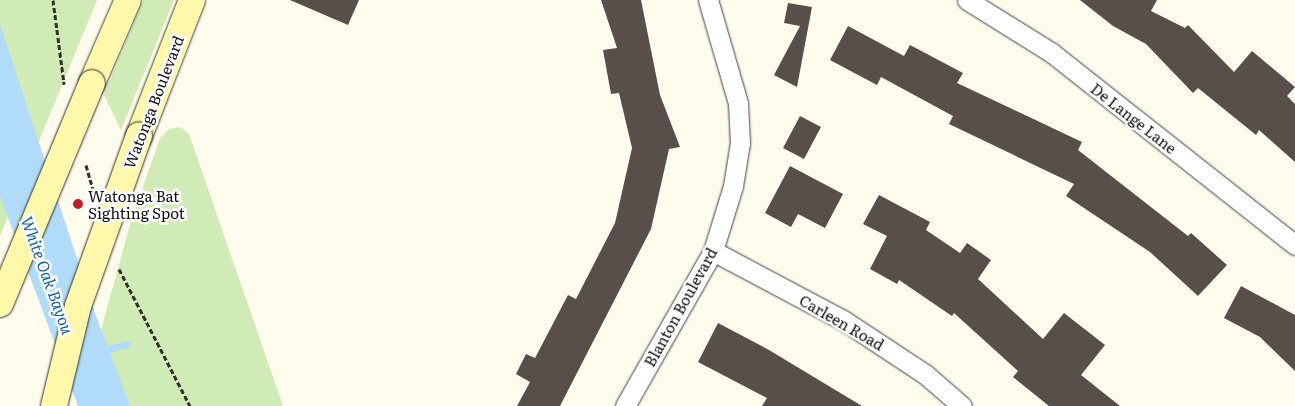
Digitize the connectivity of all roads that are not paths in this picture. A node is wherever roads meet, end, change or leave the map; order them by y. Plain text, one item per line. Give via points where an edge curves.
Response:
1 (128, 0) edge
2 (192, 0) edge
3 (708, 0) edge
4 (966, 0) edge
5 (1295, 244) edge
6 (713, 251) junction
7 (0, 304) edge
8 (54, 406) edge
9 (625, 406) edge
10 (962, 406) edge

1 - 7 main road, bridge
2 - 8 main road, Watonga Boulevard, bridge via 78,306
3 - 6 street, Blanton Boulevard via 738,102 740,143 733,186
4 - 5 street, De Lange Lane via 1052,53
6 - 9 street, Blanton Boulevard
6 - 10 street, Carleen Road via 843,320 925,374

